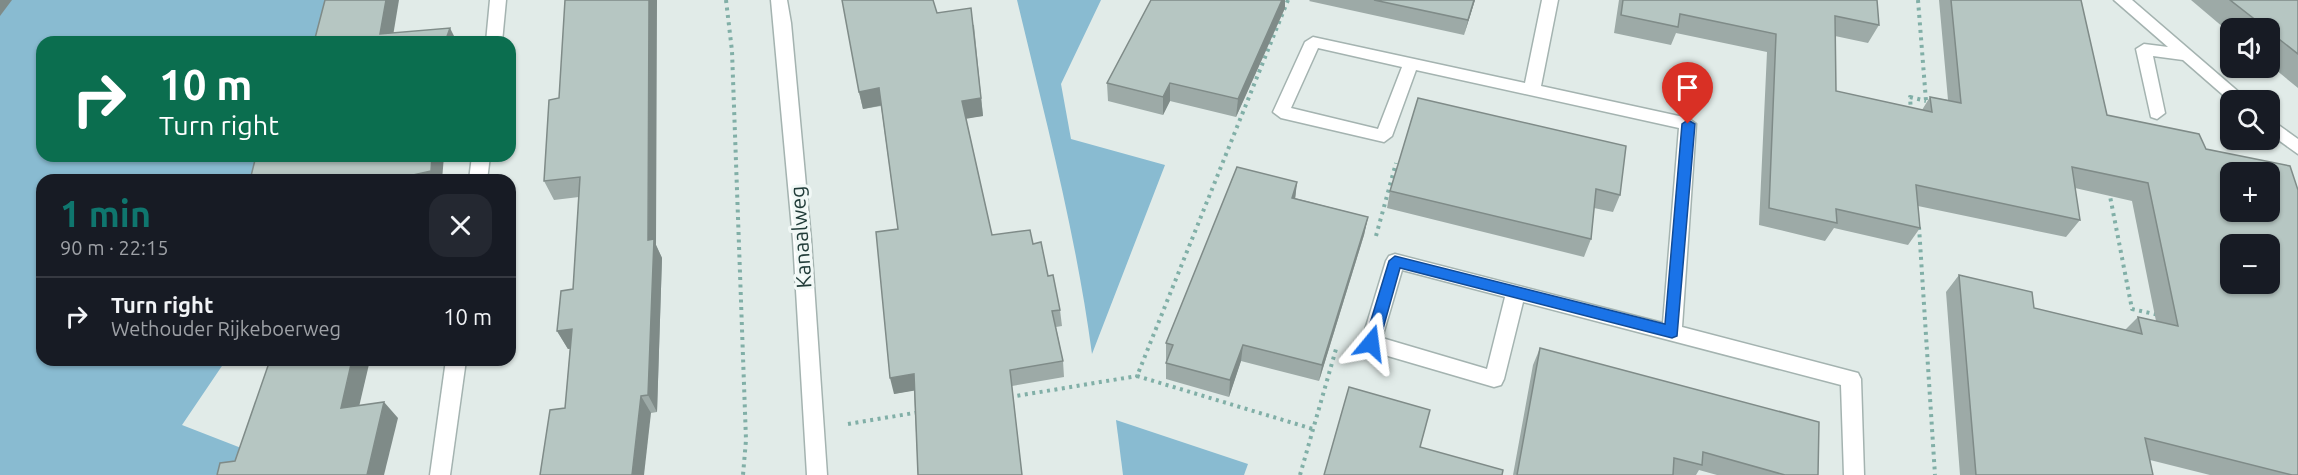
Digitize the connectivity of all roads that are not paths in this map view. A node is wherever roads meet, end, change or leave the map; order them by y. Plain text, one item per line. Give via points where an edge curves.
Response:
1 (498, 0) edge
2 (778, 0) edge
3 (1550, 0) edge
4 (2122, 0) edge
5 (495, 36) edge
6 (2186, 55) junction
7 (1411, 63) junction
8 (1532, 90) junction
9 (2228, 90) edge
10 (2157, 112) dead end
11 (2280, 133) edge
12 (2298, 148) edge
13 (1516, 292) junction
14 (1672, 332) junction
15 (455, 366) edge
16 (440, 475) edge
17 (817, 475) edge
18 (1854, 475) edge

1 - 5 street
2 - 17 street, Kanaalweg via 802,240
3 - 8 street
4 - 6 street
6 - 9 street
6 - 10 street via 2144,49
7 - 7 street via 1312,42 1281,112 1384,136
7 - 8 street
8 - 14 street via 1688,124
11 - 12 street
13 - 13 street via 1395,261 1371,343 1494,379
13 - 14 street
14 - 18 street via 1851,379
15 - 16 street

